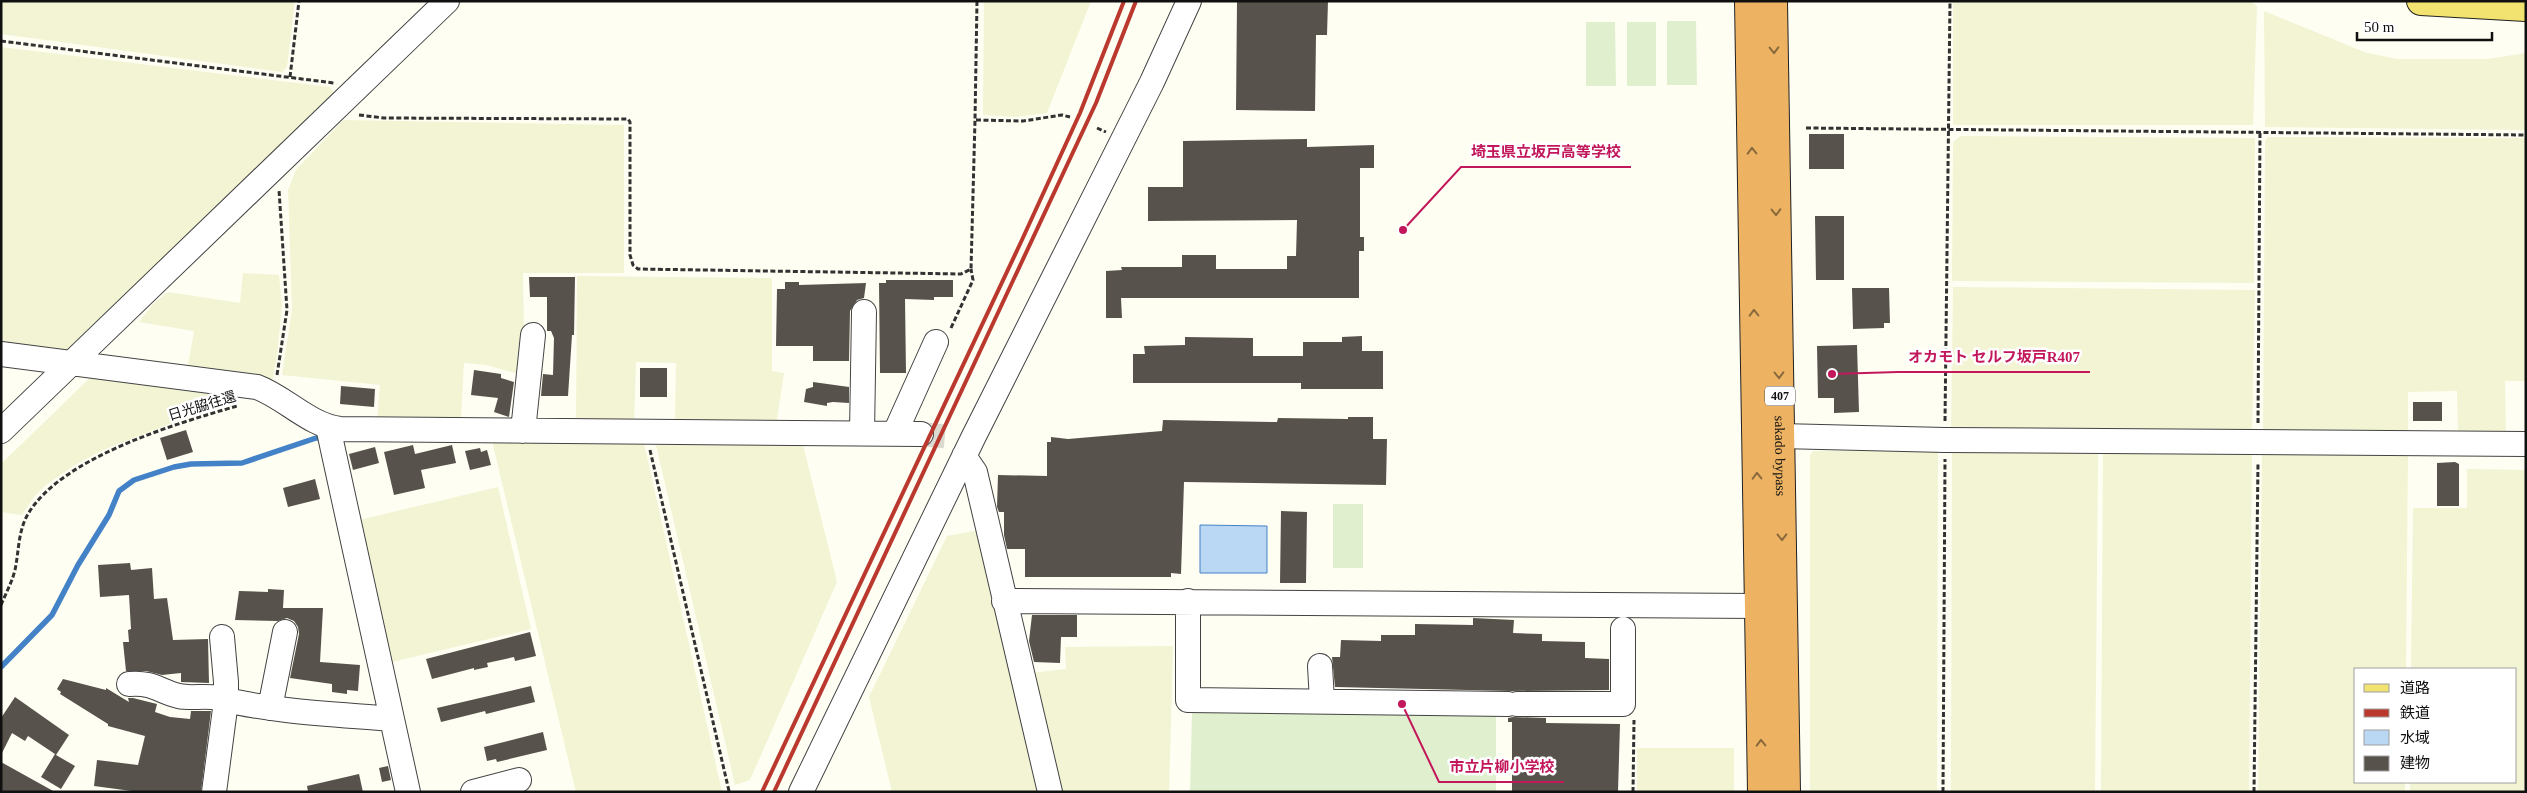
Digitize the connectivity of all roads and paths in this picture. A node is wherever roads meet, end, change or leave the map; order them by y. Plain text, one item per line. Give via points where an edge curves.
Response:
1 (299, 1) edge
2 (447, 1) edge
3 (977, 1) edge
4 (1189, 1) edge
5 (1749, 1) edge
6 (1773, 1) edge
7 (1950, 1) edge
8 (2421, 1) edge
9 (2526, 7) edge
10 (1, 41) edge
11 (290, 77) junction
12 (359, 87) junction
13 (338, 108) junction
14 (1070, 117) dead end
15 (975, 120) junction
16 (1806, 128) dead end
17 (1949, 130) junction
18 (2526, 135) edge
19 (280, 164) junction
20 (971, 269) junction
21 (864, 312) dead end
22 (533, 335) dead end
23 (936, 342) joint
24 (1, 354) edge
25 (70, 363) junction
26 (271, 392) junction
27 (328, 427) junction
28 (1, 431) edge
29 (523, 431) junction
30 (646, 432) junction
31 (862, 433) junction
32 (895, 433) junction
33 (921, 434) tunnel mouth
34 (1780, 436) junction
35 (1945, 440) junction
36 (963, 444) junction
37 (2526, 444) edge
38 (1004, 601) junction
39 (1188, 601) junction
40 (1, 605) edge
41 (1759, 606) junction
42 (1623, 628) dead end
43 (285, 632) dead end
44 (222, 636) dead end
45 (1320, 666) dead end
46 (129, 684) dead end
47 (226, 701) junction
48 (1322, 701) junction
49 (270, 708) junction
50 (392, 719) junction
51 (518, 780) dead end
52 (729, 790) dead end
53 (214, 792) edge
54 (408, 792) edge
55 (473, 792) edge
56 (801, 792) edge
57 (1050, 792) edge
58 (1762, 792) edge
59 (1786, 792) edge
60 (1943, 792) edge

1 - 11 path
2 - 12 street
3 - 15 path
4 - 36 street via 1156,74
41 -> 5 highway, sakado bypass / 407
6 -> 34 highway, sakado bypass / 407
7 - 17 path
8 - 9 main road
10 - 11 path
11 - 12 path
12 - 13 street
13 - 19 street
13 - 20 path via 347,113 384,118 628,119 630,255 638,269 961,274
14 - 15 path via 1062,115 1023,121
15 - 20 path
16 - 17 path
17 - 18 path
17 - 35 path
19 - 25 street
19 - 26 path via 278,186 287,310 280,364
20 - 23 path via 973,280 948,334
21 - 31 street
22 - 29 street
23 - 32 street
24 - 25 street
25 - 26 street via 233,383
25 - 28 street
26 - 27 street via 318,424
26 - 40 path, 日光脇往還 via 265,398 204,416 119,448 90,461 43,494 23,524 15,570
27 - 29 street
27 - 50 street
29 - 30 street
30 - 31 street
30 - 52 path
31 - 32 street
32 - 33 street
34 - 35 street
34 -> 59 highway, sakado bypass / 407
35 - 37 street
35 - 60 path
36 - 38 street via 975,472
36 - 56 street
38 - 39 street
38 - 57 street
39 - 41 street
39 - 48 street via 1188,700
58 -> 41 highway, sakado bypass / 407
42 - 48 street via 1623,704
43 - 49 street
44 - 47 street
45 - 48 street
46 - 47 street via 145,682 179,696
47 - 49 street
47 - 53 street
49 - 50 street
50 - 54 street
51 - 55 street

